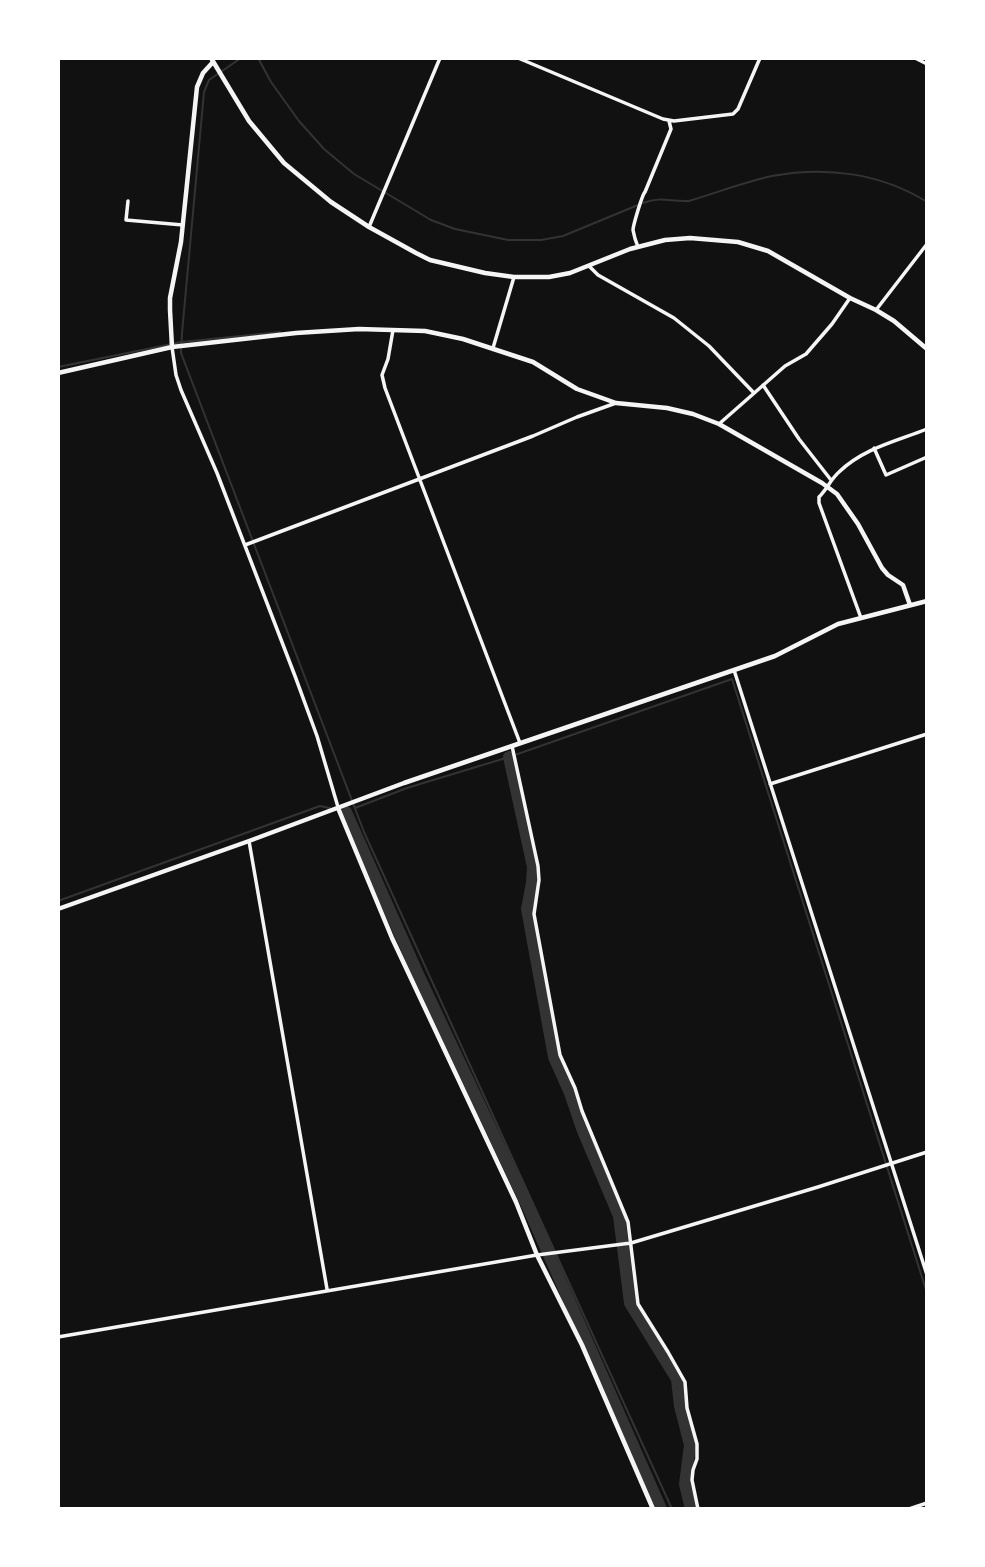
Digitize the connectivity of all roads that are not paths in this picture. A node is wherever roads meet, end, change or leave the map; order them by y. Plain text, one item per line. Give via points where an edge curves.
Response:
1 (440, 58) edge
2 (518, 58) edge
3 (760, 58) edge
4 (915, 58) edge
5 (212, 60) edge
6 (927, 64) edge
7 (669, 121) junction
8 (128, 201) dead end
9 (183, 225) junction
10 (369, 227) junction
11 (927, 244) edge
12 (638, 247) junction
13 (589, 267) junction
14 (514, 277) junction
15 (850, 298) junction
16 (876, 310) junction
17 (393, 330) junction
18 (172, 347) junction
19 (494, 348) junction
20 (927, 349) edge
21 (58, 373) edge
22 (763, 385) junction
23 (754, 393) junction
24 (617, 403) junction
25 (719, 424) junction
26 (927, 431) edge
27 (874, 449) junction
28 (927, 457) edge
29 (419, 479) junction
30 (831, 481) junction
31 (829, 488) junction
32 (245, 545) junction
33 (927, 601) edge
34 (910, 605) junction
35 (861, 618) junction
36 (734, 670) junction
37 (927, 734) edge
38 (520, 743) junction
39 (512, 746) junction
40 (770, 784) junction
41 (338, 807) junction
42 (249, 841) junction
43 (58, 909) edge
44 (927, 1152) edge
45 (892, 1164) junction
46 (631, 1243) junction
47 (537, 1255) junction
48 (927, 1275) edge
49 (327, 1290) junction
50 (58, 1337) edge
51 (927, 1503) edge
52 (653, 1509) edge
53 (698, 1509) edge
54 (909, 1509) edge

1 - 10 street
2 - 7 street
3 - 7 street via 733,114
4 - 6 street
5 - 9 street via 197,87
5 - 10 street via 249,121 284,163
7 - 12 street via 671,129 640,198 633,229
8 - 9 street via 126,220
9 - 18 street via 170,298
10 - 14 street via 430,260
11 - 16 street
12 - 13 street
12 - 15 street via 677,238 738,242 781,258
13 - 14 street via 550,277
13 - 23 street via 674,318 709,346
14 - 19 street
15 - 16 street
15 - 22 street via 806,354
16 - 20 street
17 - 18 street via 296,333
17 - 19 street via 425,331
17 - 29 street via 382,375
18 - 21 street
18 - 32 street via 181,390
19 - 24 street via 533,362 577,389
22 - 23 street
22 - 30 street
23 - 25 street
24 - 25 street via 680,411
24 - 29 street
25 - 31 street
26 - 27 street
27 - 28 street via 886,475
27 - 30 street
29 - 32 street
29 - 38 street
30 - 31 street
31 - 34 street via 858,524 888,575 902,585
31 - 35 street via 819,503
32 - 41 street via 317,736
33 - 34 street
34 - 35 street
35 - 36 street
36 - 38 street
36 - 40 street
37 - 40 street
38 - 39 street
39 - 41 street
39 - 46 street via 538,866 534,914 560,1055 628,1222
40 - 45 street
41 - 42 street
41 - 47 street via 392,939
42 - 43 street
42 - 49 street
44 - 45 street
45 - 46 street
45 - 48 street
46 - 47 street
46 - 53 street via 638,1304 685,1382 696,1444 691,1480
47 - 49 street
47 - 52 street via 582,1345
49 - 50 street
51 - 54 street

